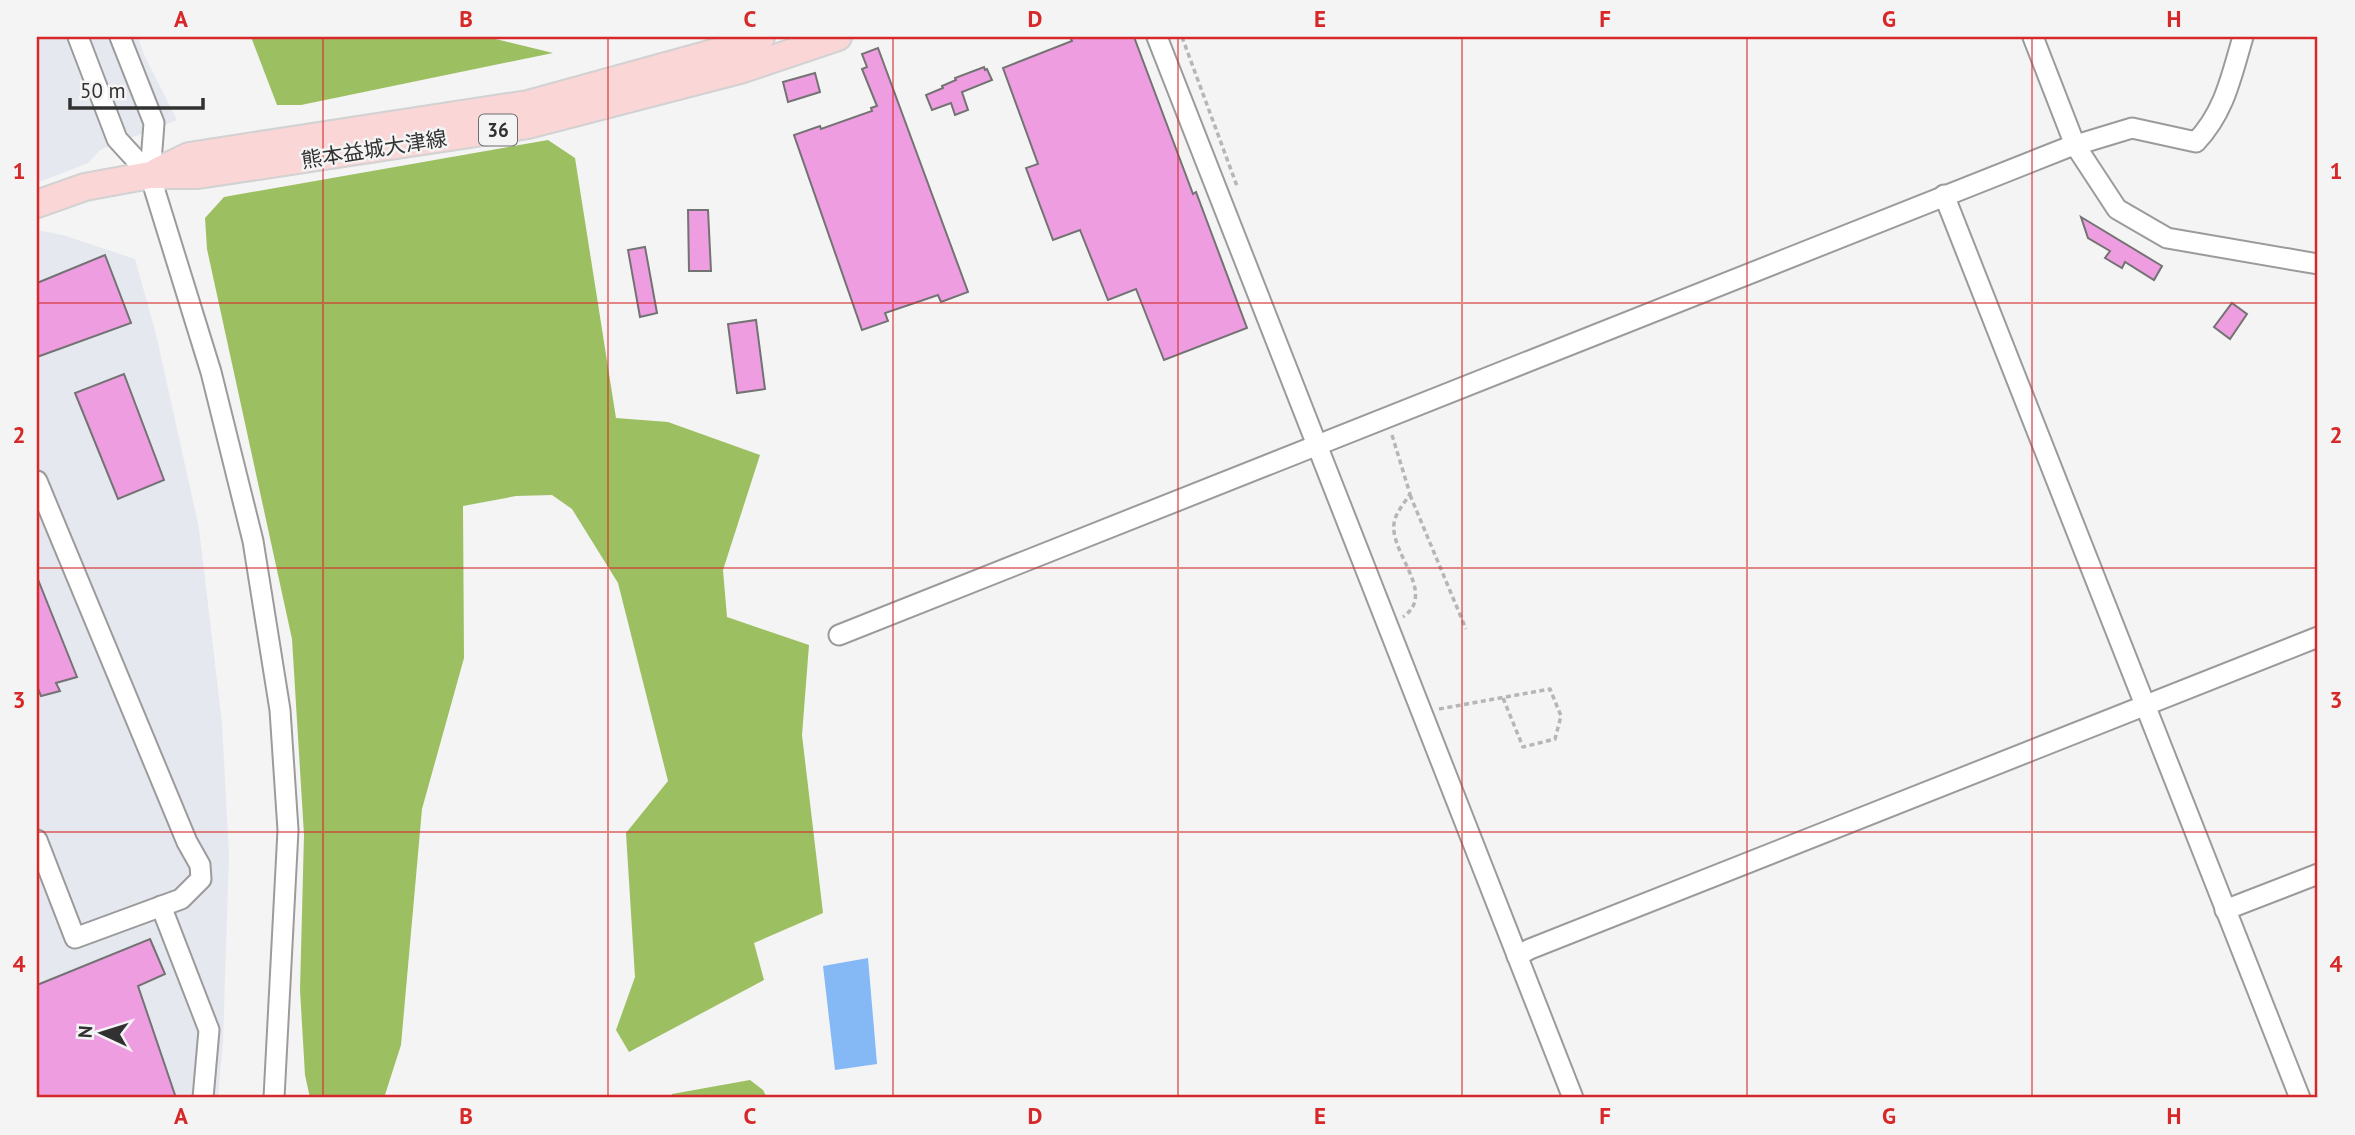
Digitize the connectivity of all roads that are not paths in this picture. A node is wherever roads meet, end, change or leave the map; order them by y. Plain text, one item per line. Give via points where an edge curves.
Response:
1 (78, 37) edge
2 (120, 37) edge
3 (761, 37) edge
4 (838, 37) edge
5 (1157, 37) edge
6 (2033, 37) edge
7 (2243, 37) edge
8 (2075, 145) junction
9 (150, 175) junction
10 (1944, 195) junction
11 (37, 204) edge
12 (2318, 264) edge
13 (1317, 444) junction
14 (37, 481) edge
15 (839, 635) dead end
16 (2318, 636) edge
17 (2144, 704) junction
18 (37, 840) edge
19 (2318, 874) edge
20 (161, 906) junction
21 (2225, 910) junction
22 (1517, 956) junction
23 (203, 1098) edge
24 (274, 1098) edge
25 (1573, 1098) edge
26 (2300, 1098) edge

1 - 9 street via 117,139
2 - 9 street via 154,122
3 - 9 main road, 熊本益城大津線 / 36 via 528,104 189,156
4 - 9 main road, 熊本益城大津線 / 36 via 740,70 528,125 198,175
5 - 13 street
6 - 8 street
7 - 8 street via 2213,124 2196,142 2132,128
8 - 10 street
8 - 12 street via 2118,209 2167,239
9 - 11 main road, 熊本益城大津線 / 36 via 85,187
9 - 24 street via 211,372 253,541 280,710 288,830
10 - 13 street
10 - 17 street
13 - 15 street
13 - 22 street
14 - 20 street via 200,864 201,879 193,888 181,899
16 - 17 street
17 - 21 street
17 - 22 street
18 - 20 street via 75,938
19 - 21 street
20 - 23 street via 209,1031
21 - 26 street
22 - 25 street

